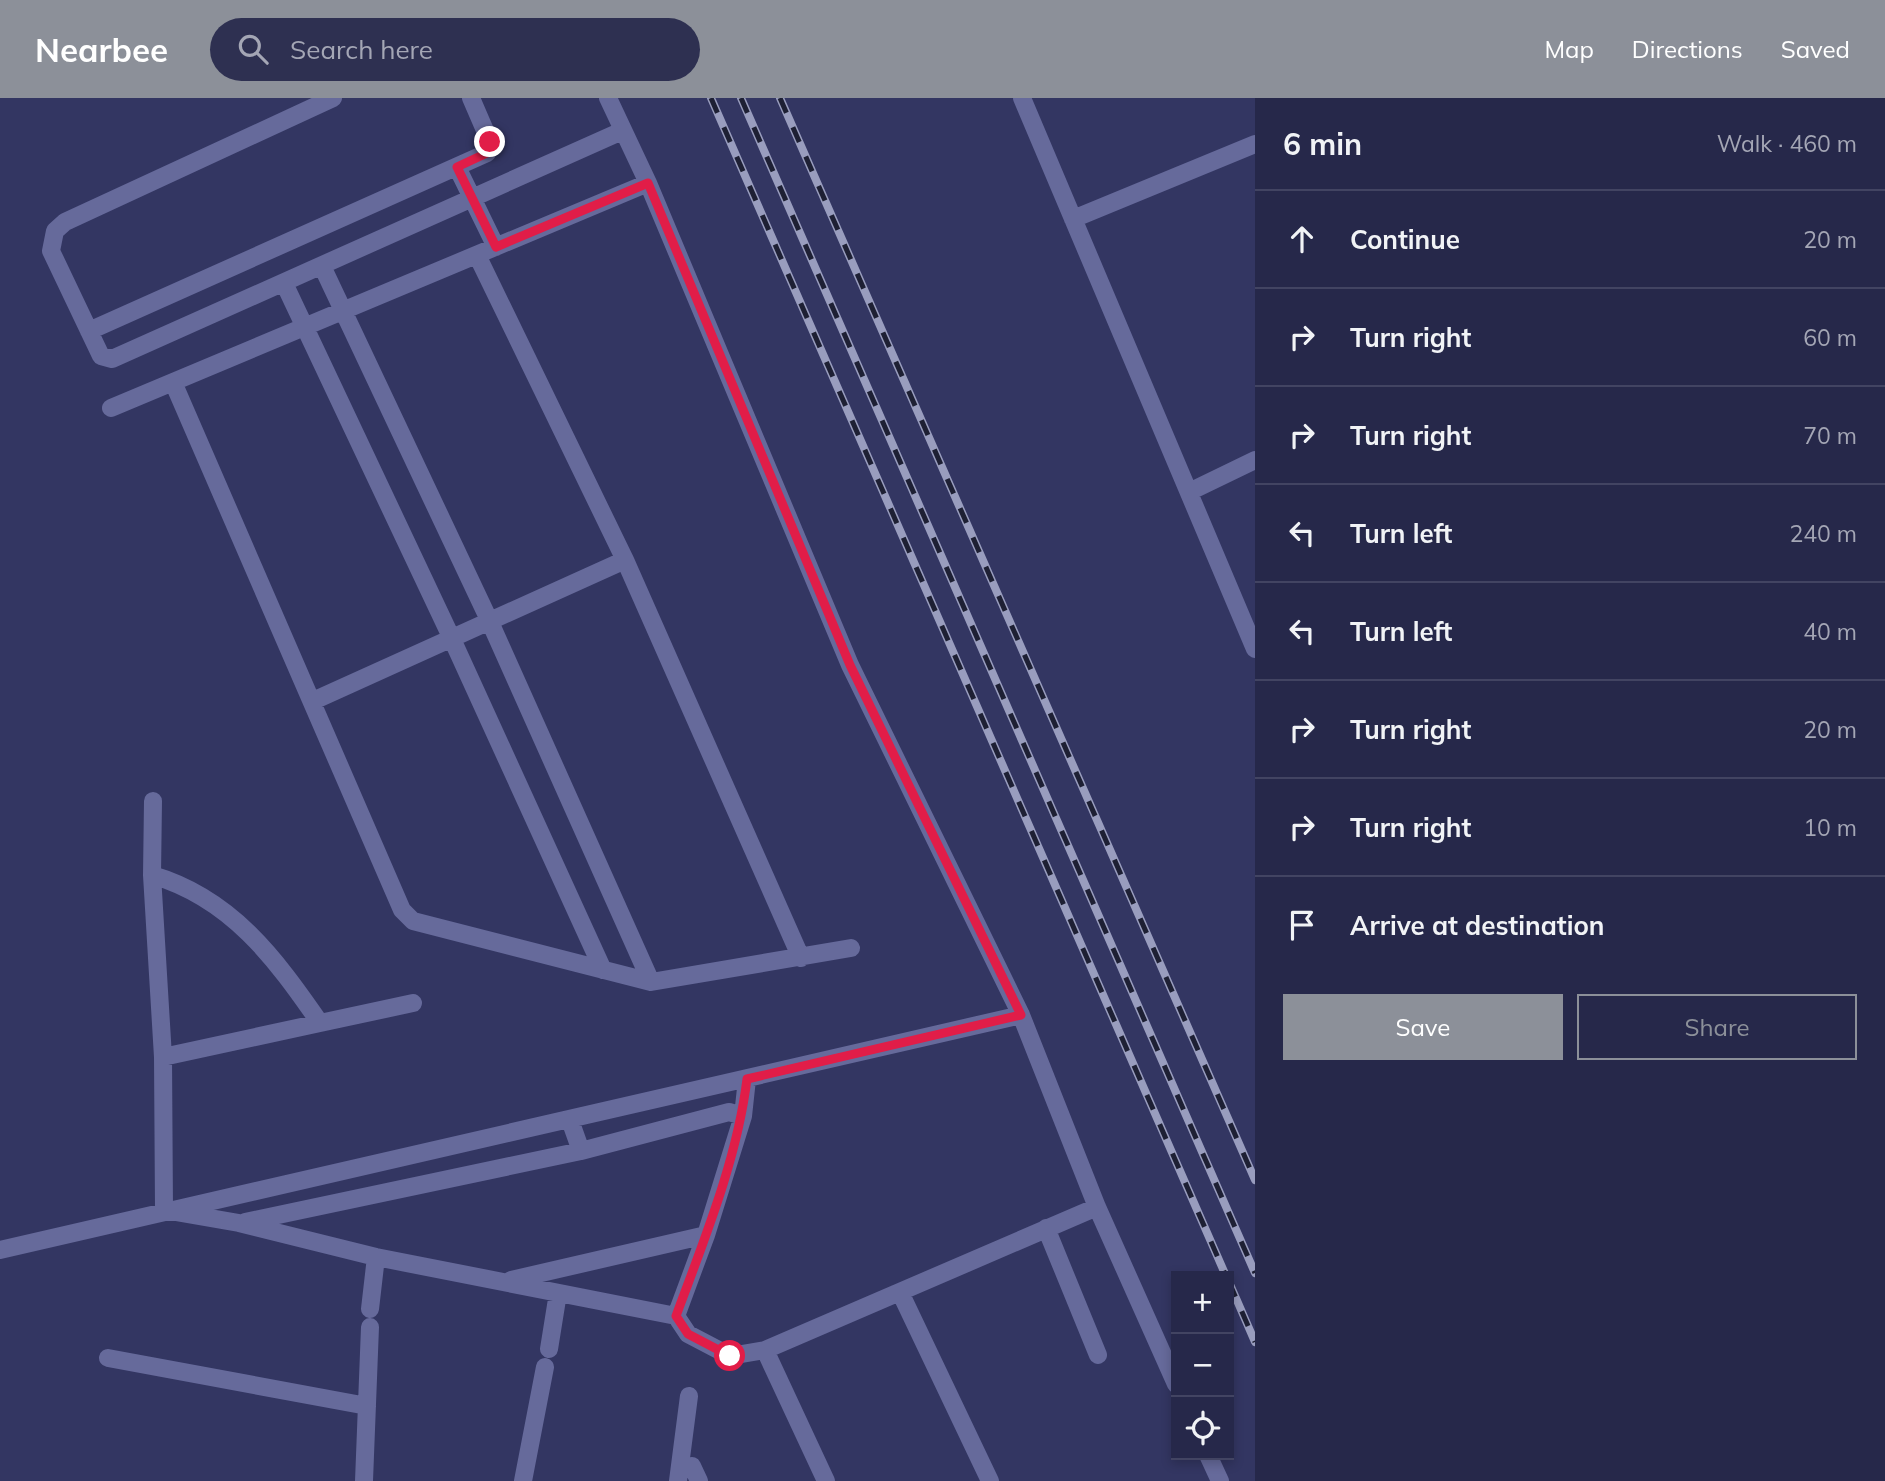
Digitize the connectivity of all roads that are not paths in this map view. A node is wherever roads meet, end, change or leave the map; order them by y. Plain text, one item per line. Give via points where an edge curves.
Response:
1 (333, 98) edge
2 (471, 98) edge
3 (608, 98) edge
4 (1022, 98) edge
5 (622, 131) junction
6 (1255, 144) edge
7 (457, 167) junction
8 (648, 183) junction
9 (472, 198) junction
10 (1073, 219) junction
11 (496, 247) junction
12 (477, 255) junction
13 (322, 266) junction
14 (284, 283) junction
15 (344, 310) junction
16 (306, 326) junction
17 (89, 331) junction
18 (173, 382) junction
19 (111, 408) dead end
20 (1255, 460) edge
21 (1189, 492) junction
22 (625, 560) junction
23 (489, 622) junction
24 (452, 639) junction
25 (1255, 649) edge
26 (313, 701) junction
27 (153, 801) dead end
28 (152, 875) junction
29 (851, 948) dead end
30 (801, 958) junction
31 (603, 970) junction
32 (651, 982) junction
33 (412, 1003) dead end
34 (1021, 1015) junction
35 (320, 1023) junction
36 (163, 1057) junction
37 (747, 1079) junction
38 (743, 1116) junction
39 (570, 1120) junction
40 (581, 1151) junction
41 (1097, 1207) junction
42 (164, 1210) junction
43 (239, 1223) junction
44 (1046, 1228) junction
45 (706, 1235) junction
46 (0, 1250) edge
47 (376, 1257) junction
48 (507, 1281) junction
49 (900, 1292) junction
50 (558, 1293) junction
51 (676, 1316) junction
52 (765, 1350) junction
53 (1098, 1355) dead end
54 (108, 1357) dead end
55 (1171, 1373) edge
56 (689, 1396) dead end
57 (367, 1406) junction
58 (1210, 1460) edge
59 (364, 1481) edge
60 (523, 1481) edge
61 (678, 1481) edge
62 (825, 1481) edge
63 (990, 1481) edge
64 (1220, 1481) edge

1 - 17 street via 55,230 51,251
2 - 7 street via 490,148
3 - 5 street
4 - 10 street
5 - 8 street
5 - 9 street
6 - 10 street
7 - 9 street
7 - 17 street
8 - 11 street
8 - 34 street via 850,665
9 - 11 street
9 - 13 street
10 - 21 street
11 - 12 street
12 - 15 street
12 - 22 street
13 - 14 street
13 - 15 street
14 - 16 street
14 - 17 street via 112,359 101,356
15 - 16 street
15 - 23 street
16 - 18 street
16 - 24 street
18 - 19 street
18 - 26 street
20 - 21 street
21 - 25 street
22 - 23 street
22 - 30 street
23 - 24 street
23 - 32 street
24 - 26 street
24 - 31 street
26 - 31 street via 402,910 413,921
27 - 28 street
28 - 35 street via 184,884 226,911 281,967
28 - 36 street
29 - 30 street
30 - 32 street
31 - 32 street
33 - 35 street
34 - 37 street
34 - 41 street
35 - 36 street
36 - 42 street
37 - 38 street
37 - 39 street
38 - 40 street via 729,1112
38 - 45 street
39 - 40 street
39 - 42 street
40 - 43 street
41 - 44 street
41 - 55 street
42 - 43 street
42 - 46 street
43 - 47 street
44 - 49 street
44 - 53 street
45 - 48 street
45 - 51 street
47 - 48 street
47 - 57 street
48 - 50 street
49 - 52 street
49 - 63 street
50 - 51 street
50 - 60 street
51 - 52 street via 688,1334 730,1356
52 - 62 street
54 - 57 street
56 - 61 street
57 - 59 street
58 - 64 street

